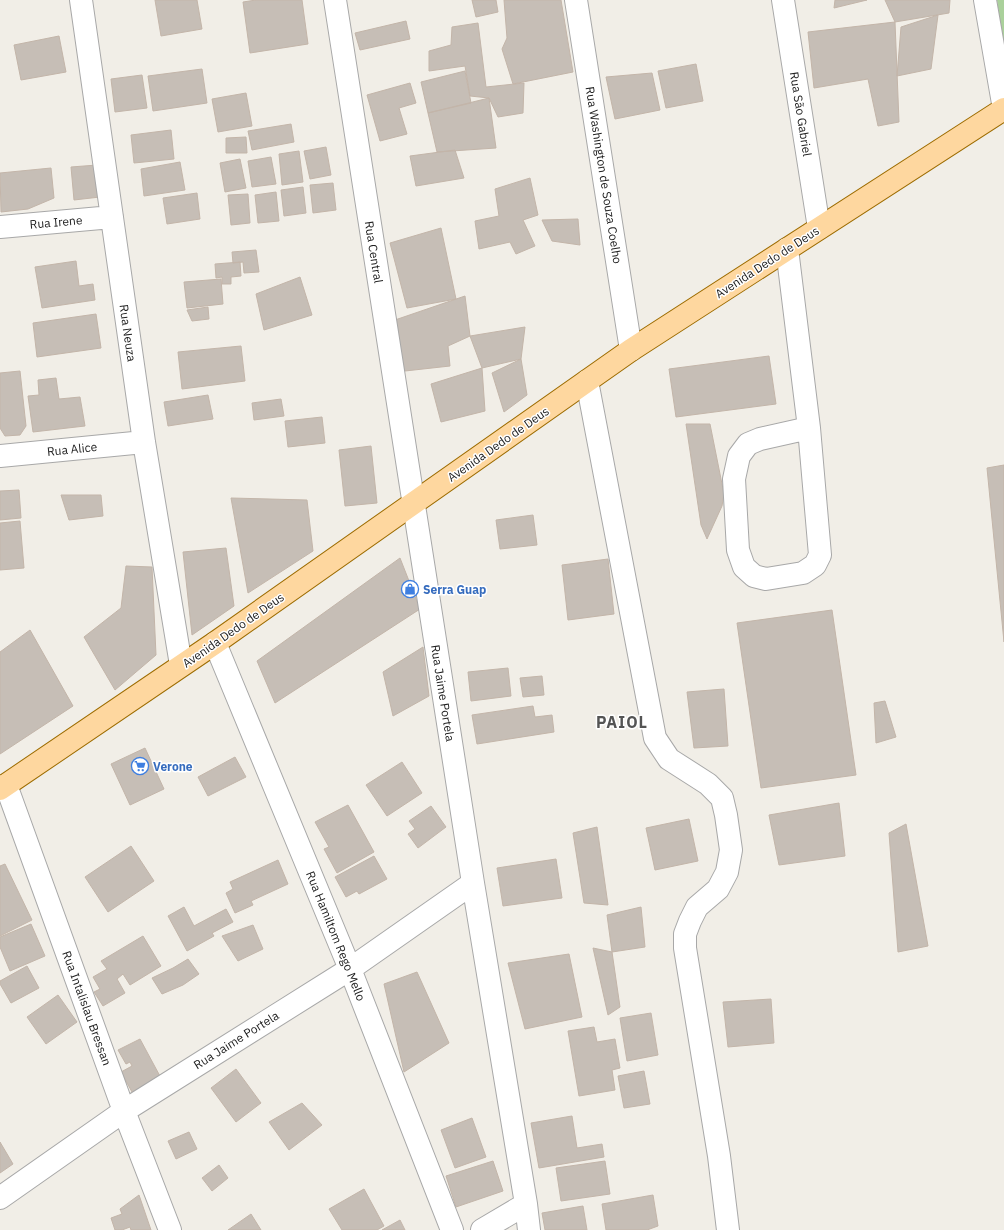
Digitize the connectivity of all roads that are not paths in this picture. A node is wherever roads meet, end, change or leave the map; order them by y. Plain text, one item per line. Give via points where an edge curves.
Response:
1 (81, 0) edge
2 (335, 0) edge
3 (576, 0) edge
4 (783, 0) edge
5 (985, 0) edge
6 (1004, 109) edge
7 (112, 217) junction
8 (0, 227) edge
9 (819, 228) junction
10 (787, 249) junction
11 (631, 350) junction
12 (587, 381) junction
13 (809, 428) junction
14 (144, 442) junction
15 (0, 456) edge
16 (413, 503) junction
17 (215, 643) junction
18 (181, 665) junction
19 (3, 787) edge
20 (473, 883) junction
21 (350, 969) junction
22 (124, 1111) junction
23 (0, 1198) edge
24 (526, 1204) junction
25 (170, 1230) edge
26 (452, 1230) edge
27 (482, 1230) edge
28 (529, 1230) edge
29 (728, 1230) edge

1 - 7 street, Rua Neuza
2 - 16 street, Rua Central
3 - 11 street, Rua Washington de Souza Coelho
4 - 9 street, Rua São Gabriel
5 - 6 street
6 - 9 main road, Avenida Dedo de Deus
7 - 8 street, Rua Irene
7 - 14 street, Rua Neuza
9 - 10 main road, Avenida Dedo de Deus
10 - 11 main road, Avenida Dedo de Deus
10 - 13 street
11 - 12 main road, Avenida Dedo de Deus
12 - 16 main road, Avenida Dedo de Deus
12 - 29 street via 655,738 669,759 708,784 722,798 726,815 731,850 727,872 718,889 697,907 685,934 685,948 719,1156
13 - 13 street via 820,555 815,565 803,573 766,579 754,576 744,567 738,550 734,479 739,456 748,444 760,439
14 - 15 street, Rua Alice
14 - 18 street, Rua Neuza
16 - 17 main road, Avenida Dedo de Deus
16 - 20 street, Rua Jaime Portela
17 - 18 main road, Avenida Dedo de Deus
17 - 21 street, Rua Hamiltom Rego Mello
18 - 19 main road, Avenida Dedo de Deus
19 - 22 street, Rua Intalislau Bressan
20 - 21 street, Rua Jaime Portela
20 - 24 street, Rua Jaime Portela
21 - 22 street, Rua Jaime Portela
21 - 26 street, Rua Hamiltom Rego Mello
22 - 23 street, Rua Jaime Portela
22 - 25 street, Rua Intalislau Bressan
24 - 27 street
24 - 28 street, Rua Jaime Portela

